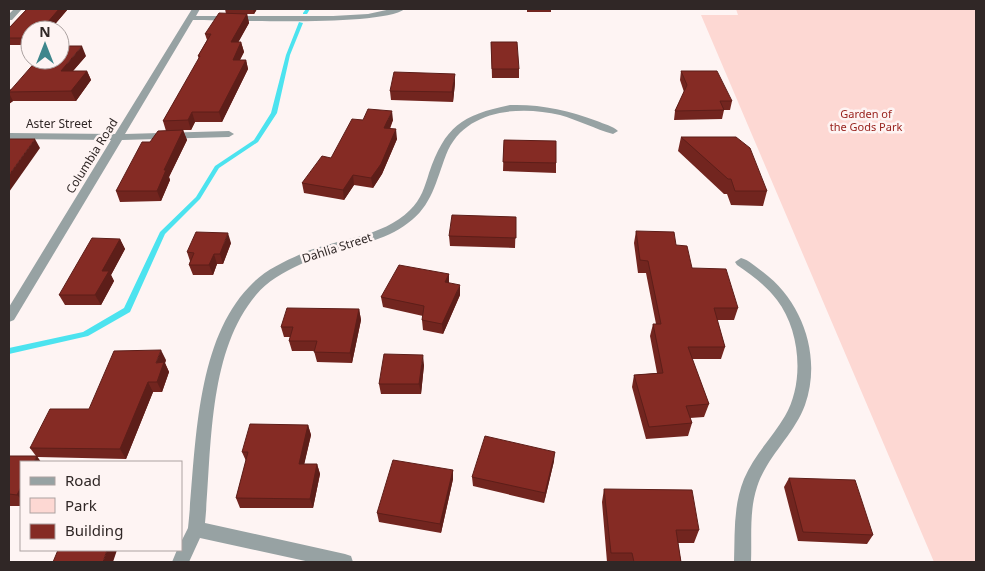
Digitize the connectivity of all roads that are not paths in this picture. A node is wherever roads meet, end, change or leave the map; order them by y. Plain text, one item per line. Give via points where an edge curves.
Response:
1 (18, 9) edge
2 (196, 9) edge
3 (400, 9) edge
4 (9, 18) edge
5 (190, 18) junction
6 (613, 131) dead end
7 (229, 134) dead end
8 (9, 136) edge
9 (118, 137) junction
10 (741, 262) dead end
11 (9, 317) edge
12 (196, 529) junction
13 (180, 562) edge
14 (345, 562) edge
15 (743, 562) edge

1 - 4 street
2 - 5 street, Columbia Road
3 - 5 street via 368,16 333,18
5 - 9 street, Columbia Road
6 - 12 street, Dahlia Street via 581,117 544,108 512,109 478,117 454,132 446,144 424,202 399,225 362,241 313,254 290,264 253,290 227,330 216,363 206,417
7 - 9 street, Aster Street
8 - 9 street, Aster Street
9 - 11 street, Columbia Road
10 - 15 street via 764,278 786,302 800,330 804,358 803,390 792,418 748,487 743,524
12 - 13 street
12 - 14 street

